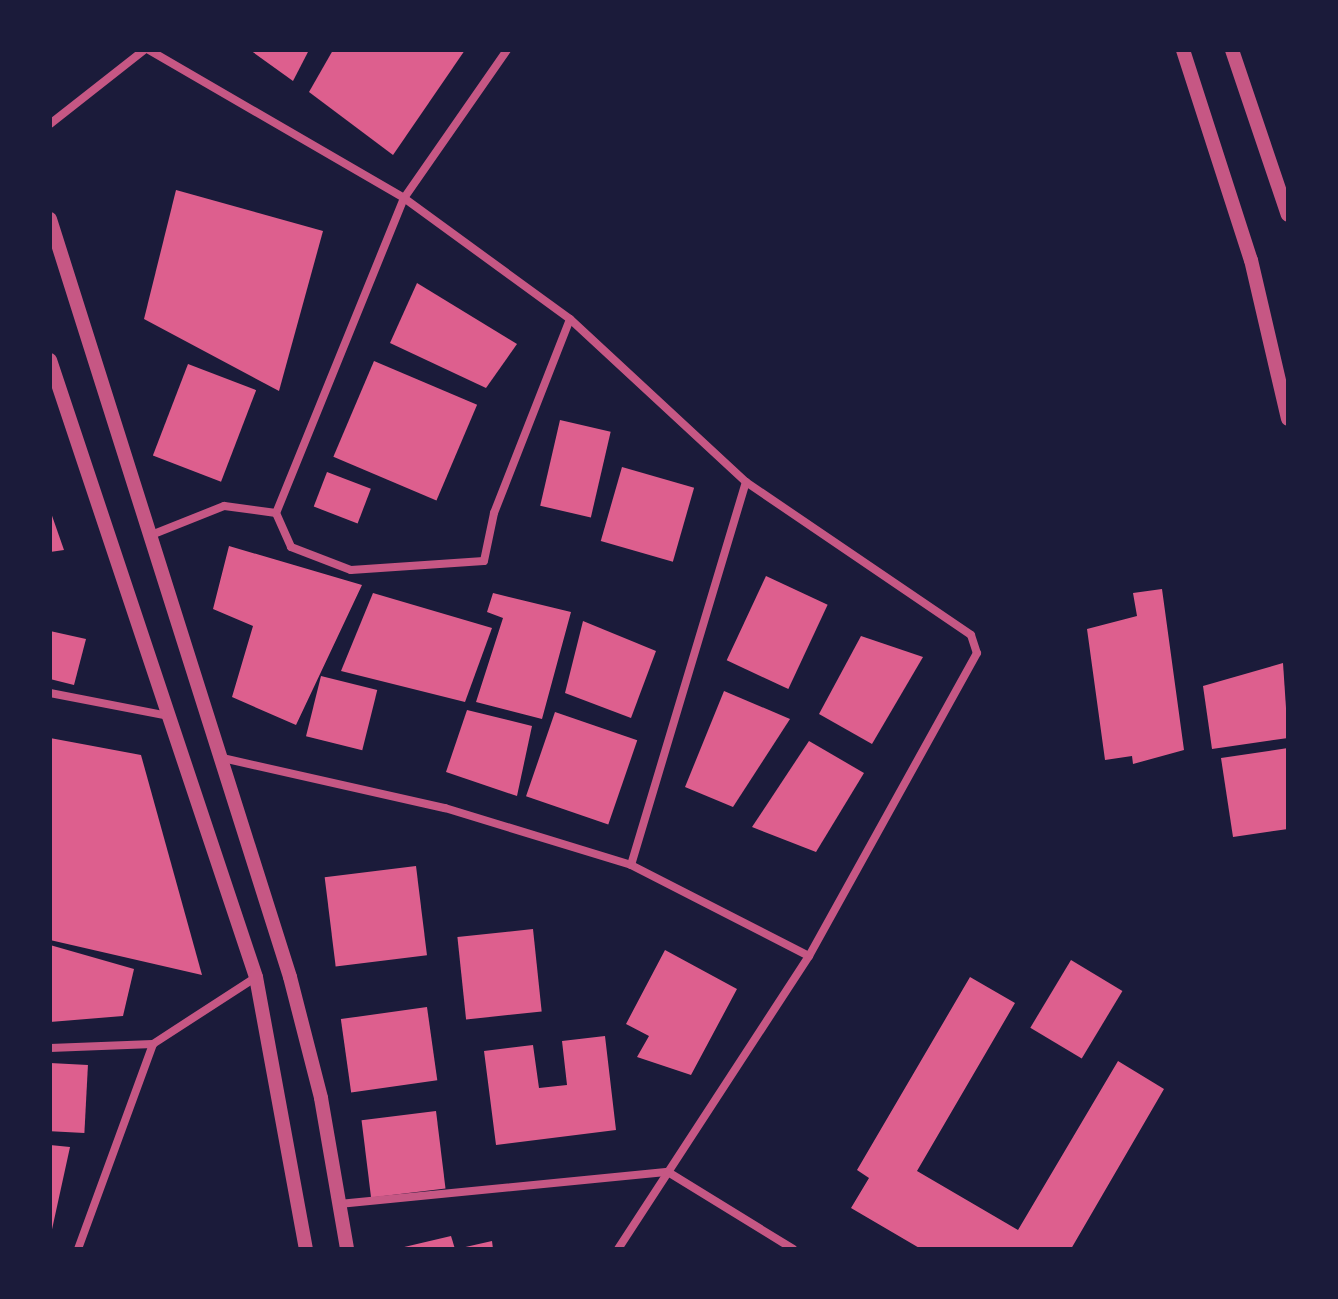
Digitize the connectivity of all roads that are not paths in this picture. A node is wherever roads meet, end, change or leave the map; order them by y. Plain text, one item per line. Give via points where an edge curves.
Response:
1 (147, 50) edge
2 (507, 50) edge
3 (1183, 50) edge
4 (1232, 50) edge
5 (50, 124) edge
6 (404, 198) junction
7 (1288, 215) edge
8 (50, 219) edge
9 (570, 319) junction
10 (50, 360) edge
11 (1288, 419) edge
12 (746, 482) junction
13 (276, 513) junction
14 (151, 535) junction
15 (50, 693) edge
16 (163, 715) junction
17 (216, 757) junction
18 (631, 865) junction
19 (809, 956) junction
20 (256, 977) junction
21 (153, 1044) junction
22 (50, 1048) edge
23 (668, 1172) junction
24 (339, 1204) junction
25 (78, 1249) edge
26 (306, 1249) edge
27 (347, 1249) edge
28 (618, 1249) edge
29 (793, 1249) edge

1 - 5 street
1 - 6 street
2 - 6 street
3 - 11 street via 1251,260
4 - 7 street
6 - 9 street
6 - 13 street
8 - 14 street
9 - 12 street
9 - 13 street via 494,513 484,561 351,570 291,547
10 - 16 street
12 - 18 street
12 - 19 street via 971,635 977,653
13 - 14 street via 224,506
14 - 17 street
15 - 16 street
16 - 20 street
17 - 18 street via 445,808
17 - 24 street via 290,977
18 - 19 street
19 - 23 street
20 - 21 street
20 - 26 street
21 - 22 street
21 - 25 street
23 - 24 street
23 - 28 street
23 - 29 street
24 - 27 street

